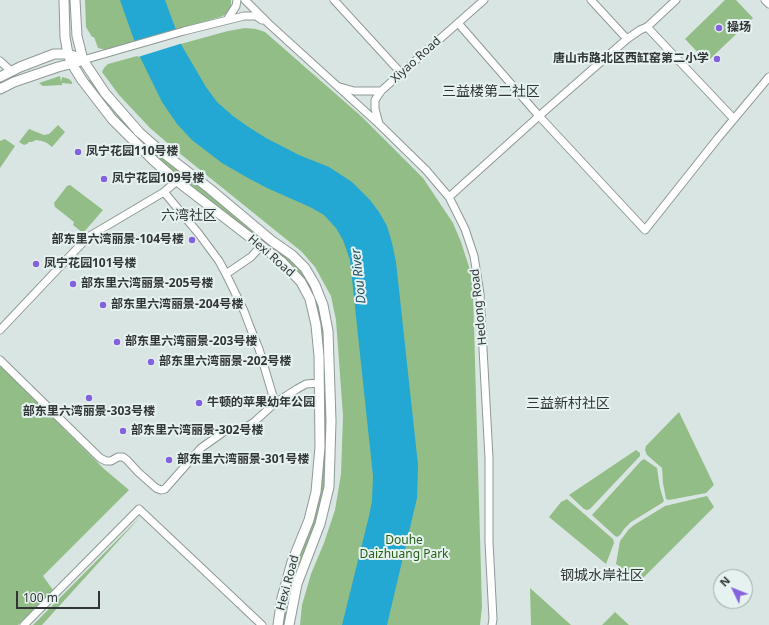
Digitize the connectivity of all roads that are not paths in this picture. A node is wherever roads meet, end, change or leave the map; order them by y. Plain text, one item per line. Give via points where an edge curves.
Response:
1 (64, 0) edge
2 (75, 0) edge
3 (237, 0) edge
4 (245, 0) edge
5 (334, 0) edge
6 (484, 0) edge
7 (592, 0) edge
8 (676, 0) edge
9 (765, 0) edge
10 (769, 4) edge
11 (227, 20) junction
12 (458, 23) junction
13 (268, 24) junction
14 (647, 27) junction
15 (627, 39) junction
16 (68, 54) junction
17 (83, 60) junction
18 (0, 61) edge
19 (72, 64) junction
20 (11, 71) junction
21 (401, 73) junction
22 (0, 76) edge
23 (769, 77) edge
24 (338, 86) junction
25 (0, 89) edge
26 (381, 91) junction
27 (539, 116) junction
28 (734, 119) junction
29 (379, 124) junction
30 (189, 172) junction
31 (177, 181) junction
32 (164, 192) junction
33 (449, 197) junction
34 (261, 246) junction
35 (226, 274) junction
36 (0, 330) edge
37 (0, 360) edge
38 (330, 380) junction
39 (319, 383) junction
40 (275, 403) junction
41 (24, 625) edge
42 (262, 625) edge
43 (278, 625) edge
44 (289, 625) edge
45 (492, 625) edge

1 - 16 main road, Hexi Road
2 - 17 main road, Hexi Road via 77,36
3 - 11 street
4 - 13 street, Hedong Road
5 - 21 street
6 - 12 street, Xiyao Road
7 - 15 street
8 - 14 street
9 - 10 street
11 - 13 street, Hedong Road via 256,16
11 - 17 street, Hedong Road
12 - 21 street, Xiyao Road
12 - 27 street
13 - 24 street, Hedong Road
14 - 15 street
14 - 28 street
15 - 27 street
16 - 17 main road
16 - 19 main road, Hexi Road
16 - 20 main road via 54,54
17 - 19 main road
17 - 30 main road, Hexi Road via 105,93 139,132
18 - 20 street
19 - 25 main road via 14,82
19 - 31 main road, Hexi Road via 112,118
20 - 22 main road
21 - 26 street, Xiyao Road
23 - 28 street
24 - 26 street, Xiyao Road via 354,91
24 - 29 street, Hedong Road
26 - 29 street via 375,100
27 - 28 street via 645,230
27 - 33 street
29 - 33 street, Hedong Road via 426,170
30 - 31 street
30 - 38 main road, Hexi Road via 305,268 323,305 328,331
31 - 32 street
31 - 34 main road, Hexi Road
32 - 35 street via 199,234
32 - 36 street via 88,237
33 - 45 street, Hedong Road via 474,256 480,294 489,458
34 - 35 street via 251,257
34 - 39 main road, Hexi Road via 282,262 301,282 310,299 316,325
35 - 40 street via 259,350
37 - 40 street via 100,458 111,461 123,457 161,490 165,489 201,448 225,431 248,426
38 - 39 main road
38 - 44 main road, Hexi Road via 329,487 320,524 297,584
39 - 40 street via 306,384
39 - 43 main road, Hexi Road via 320,446 316,492 309,520 292,562
41 - 42 street via 138,509

